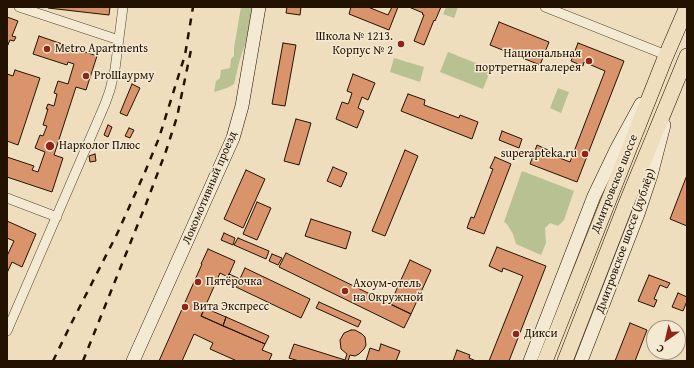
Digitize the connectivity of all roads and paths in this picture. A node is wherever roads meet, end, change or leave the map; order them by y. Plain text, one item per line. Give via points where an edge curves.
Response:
1 (19, 7) edge
2 (123, 7) edge
3 (259, 7) edge
4 (545, 7) edge
5 (687, 8) edge
6 (119, 40) junction
7 (666, 57) junction
8 (686, 60) edge
9 (671, 96) junction
10 (7, 198) edge
11 (57, 216) junction
12 (7, 331) edge
13 (134, 361) edge
14 (530, 361) edge
15 (545, 361) edge
16 (565, 361) edge
17 (581, 361) edge

1 - 6 street
2 - 6 street
3 - 13 main road, Локомотивный проезд via 242,106 233,138
4 - 7 street
5 - 7 main road, Дмитровское шоссе
6 - 11 street via 106,104
7 - 14 main road via 594,196
7 - 15 main road, Дмитровское шоссе
8 - 9 main road, Дмитровское шоссе
9 - 16 main road, Дмитровское шоссе
9 - 17 main road, Дмитровское шоссе (дублёр) via 651,176
10 - 11 street
11 - 12 street

